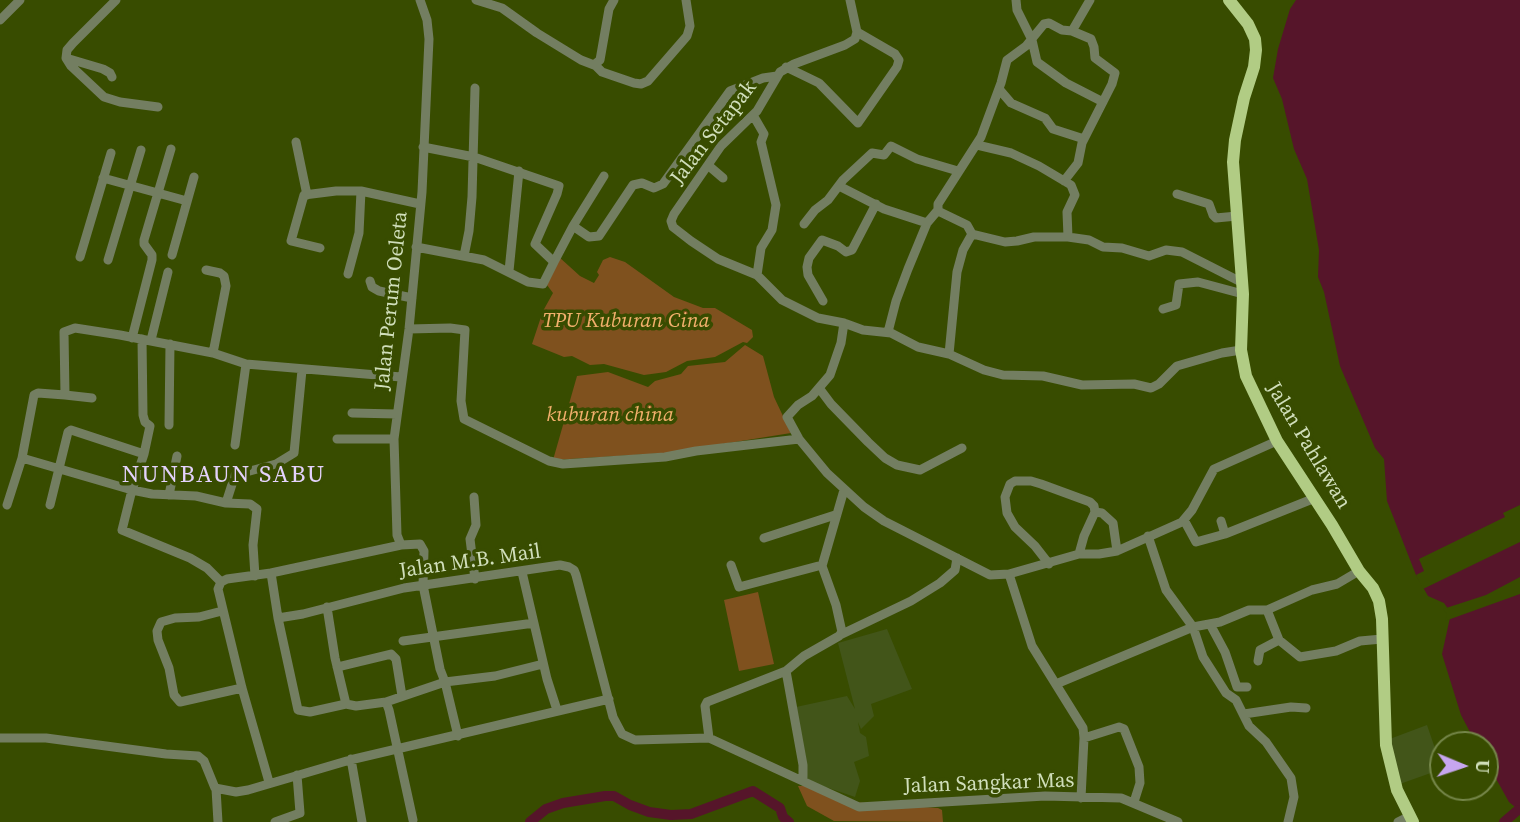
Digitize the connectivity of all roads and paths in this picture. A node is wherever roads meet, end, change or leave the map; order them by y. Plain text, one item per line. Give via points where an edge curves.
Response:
1 (20, 0) edge
2 (116, 0) edge
3 (476, 0) edge
4 (614, 0) edge
5 (686, 0) edge
6 (850, 0) edge
7 (1016, 0) edge
8 (1090, 0) edge
9 (1229, 0) edge
10 (423, 1) edge
11 (0, 20) edge
12 (1072, 31) junction
13 (857, 32) junction
14 (1032, 40) junction
15 (66, 58) junction
16 (595, 65) junction
17 (786, 67) junction
18 (777, 76) junction
19 (111, 77) dead end
20 (475, 88) dead end
21 (999, 89) junction
22 (1103, 102) junction
23 (158, 107) dead end
24 (752, 115) junction
25 (1084, 139) junction
26 (296, 142) dead end
27 (977, 145) junction
28 (423, 148) junction
29 (171, 149) dead end
30 (141, 150) dead end
31 (111, 153) dead end
32 (474, 157) junction
33 (709, 166) junction
34 (519, 171) junction
35 (958, 171) junction
36 (604, 176) dead end
37 (194, 177) dead end
38 (103, 178) junction
39 (723, 178) dead end
40 (1064, 181) junction
41 (130, 186) junction
42 (839, 186) junction
43 (361, 191) junction
44 (158, 193) junction
45 (1177, 194) dead end
46 (307, 195) junction
47 (187, 201) junction
48 (420, 204) junction
49 (876, 204) junction
50 (938, 210) junction
51 (1237, 216) junction
52 (927, 223) junction
53 (804, 224) dead end
54 (573, 226) junction
55 (972, 234) junction
56 (1069, 237) junction
57 (416, 247) junction
58 (320, 248) dead end
59 (172, 255) dead end
60 (464, 256) junction
61 (80, 257) dead end
62 (107, 260) dead end
63 (554, 262) junction
64 (206, 270) dead end
65 (509, 271) junction
66 (168, 272) dead end
67 (348, 274) dead end
68 (757, 275) junction
69 (370, 281) dead end
70 (1242, 288) junction
71 (412, 298) junction
72 (823, 301) dead end
73 (1163, 309) dead end
74 (844, 323) junction
75 (409, 329) junction
76 (888, 332) junction
77 (142, 339) junction
78 (170, 344) junction
79 (1241, 350) junction
80 (213, 353) junction
81 (949, 354) junction
82 (247, 363) junction
83 (302, 370) junction
84 (401, 377) junction
85 (819, 388) junction
86 (65, 395) junction
87 (92, 398) dead end
88 (352, 413) dead end
89 (397, 414) junction
90 (169, 425) dead end
91 (337, 439) dead end
92 (394, 439) junction
93 (799, 439) junction
94 (1277, 441) junction
95 (235, 445) dead end
96 (962, 448) dead end
97 (144, 454) junction
98 (177, 456) dead end
99 (22, 458) junction
100 (58, 469) junction
101 (132, 490) junction
102 (844, 490) junction
103 (169, 495) junction
104 (474, 497) dead end
105 (1315, 498) junction
106 (226, 503) junction
107 (7, 505) dead end
108 (50, 505) dead end
109 (1095, 512) junction
110 (835, 515) junction
111 (1185, 520) junction
112 (1222, 521) dead end
113 (1226, 534) junction
114 (1148, 537) junction
115 (764, 538) dead end
116 (401, 545) junction
117 (1116, 551) junction
118 (1079, 554) junction
119 (957, 558) junction
120 (1049, 564) junction
121 (731, 565) dead end
122 (822, 565) junction
123 (1359, 571) junction
124 (522, 572) junction
125 (271, 573) junction
126 (1009, 574) junction
127 (255, 576) junction
128 (475, 579) junction
129 (221, 582) junction
130 (423, 585) junction
131 (327, 607) junction
132 (1267, 610) junction
133 (222, 611) junction
134 (278, 618) junction
135 (534, 623) junction
136 (1210, 624) junction
137 (1193, 627) junction
138 (839, 636) junction
139 (435, 637) junction
140 (1382, 639) junction
141 (1279, 640) junction
142 (403, 641) dead end
143 (1258, 661) dead end
144 (543, 664) junction
145 (337, 667) junction
146 (786, 671) junction
147 (445, 682) junction
148 (1056, 684) junction
149 (1247, 687) dead end
150 (242, 688) junction
151 (402, 696) junction
152 (609, 699) junction
153 (386, 702) junction
154 (346, 704) junction
155 (1306, 708) dead end
156 (557, 710) junction
157 (1244, 714) junction
158 (458, 736) junction
159 (709, 737) junction
160 (0, 738) edge
161 (1084, 738) junction
162 (399, 748) junction
163 (351, 760) junction
164 (297, 775) junction
165 (803, 781) junction
166 (269, 782) junction
167 (214, 786) junction
168 (1081, 798) junction
169 (1134, 802) junction
170 (413, 820) dead end
171 (1409, 821) edge
172 (218, 822) edge
173 (275, 822) edge
174 (362, 822) edge
175 (1178, 822) edge
176 (1288, 822) edge

1 - 11 street
2 - 15 street via 69,48
3 - 16 street via 502,8
4 - 16 street
5 - 16 street via 687,36 648,81 634,83
6 - 13 street
7 - 14 street
8 - 12 street
9 - 51 highway, Jalan Pahlawan via 1255,39 1254,67 1235,140
10 - 28 street, Jalan Perum Oeleta via 429,39
12 - 14 street via 1044,24
12 - 22 street via 1091,40 1095,58 1115,72
13 - 17 street, Jalan Setapak via 850,43
13 - 17 street via 899,60 858,123 819,83
14 - 21 street via 1007,60
14 - 22 street via 1039,65
15 - 19 street via 103,69
15 - 23 street via 104,97
17 - 18 street, Jalan Setapak
18 - 24 street, Jalan Setapak
18 - 54 street via 730,91 663,184 633,185 599,236 589,237
20 - 32 street
21 - 25 street via 1011,103 1045,118 1053,129
21 - 27 street
22 - 25 street
24 - 33 street, Jalan Setapak via 729,136
24 - 68 street via 762,130 776,205
25 - 40 street via 1078,163
26 - 46 street
27 - 35 street
27 - 40 street via 1011,153
28 - 32 street
28 - 48 street, Jalan Perum Oeleta
29 - 44 street
30 - 41 street
31 - 38 street
32 - 34 street
32 - 60 street
33 - 39 street
33 - 68 street, Jalan Setapak via 671,223 706,252
34 - 63 street via 559,186 535,244
34 - 65 street
35 - 42 street via 917,159 894,146 884,155 872,153
35 - 50 street
36 - 54 street
37 - 47 street
38 - 41 street
38 - 61 street
40 - 56 street via 1075,195 1067,212
41 - 44 street
41 - 62 street
42 - 49 street
42 - 53 street
43 - 46 street
43 - 48 street
43 - 67 street via 359,233
44 - 47 street
44 - 77 street via 144,240 152,260
45 - 51 street via 1209,204 1216,218
46 - 58 street via 291,241
47 - 59 street
48 - 57 street, Jalan Perum Oeleta
49 - 52 street
49 - 72 street via 852,250 846,252 822,240 809,258 808,275
50 - 52 street
50 - 55 street via 967,225
51 - 70 highway, Jalan Pahlawan
52 - 76 street
54 - 63 street
55 - 56 street via 1005,242
55 - 81 street via 957,271
56 - 70 street via 1149,256 1167,250 1182,252
57 - 60 street
57 - 71 street, Jalan Perum Oeleta
60 - 65 street
63 - 65 street via 543,284
64 - 80 street via 224,276 226,286
66 - 77 street
68 - 74 street, Jalan Setapak via 782,300 818,318
69 - 71 street via 379,291
70 - 73 street via 1179,284 1176,305
70 - 79 highway, Jalan Pahlawan
71 - 75 street, Jalan Perum Oeleta
74 - 76 street, Jalan Setapak
74 - 85 street via 837,359
75 - 84 street, Jalan Perum Oeleta
75 - 93 street via 465,330 464,419 549,461 564,464 664,457
76 - 81 street, Jalan Setapak via 918,347
77 - 78 street
77 - 86 street via 75,328 65,331
77 - 97 street via 144,418 150,426
78 - 80 street
78 - 90 street
79 - 81 street, Jalan Setapak via 1177,366 1151,388 1003,375
79 - 94 highway, Jalan Pahlawan via 1251,390
80 - 82 street
82 - 83 street
82 - 95 street
83 - 84 street
83 - 106 street via 294,453 276,464 235,475
84 - 89 street, Jalan Perum Oeleta
85 - 93 street via 787,417
85 - 96 street via 868,442 897,465 920,470
86 - 87 street
86 - 99 street via 35,394
88 - 89 street
89 - 92 street, Jalan Perum Oeleta
91 - 92 street
92 - 116 street, Jalan Perum Oeleta
93 - 102 street
94 - 105 highway, Jalan Pahlawan
94 - 111 street via 1213,469
97 - 100 street via 71,430
97 - 101 street
98 - 103 street
99 - 100 street
99 - 107 street
100 - 101 street
100 - 108 street
101 - 103 street
101 - 129 street via 122,530 190,558
102 - 110 street
102 - 119 street via 884,521
103 - 106 street
104 - 128 street via 475,525 470,539
105 - 113 street
105 - 123 highway, Jalan Pahlawan
106 - 127 street via 250,504 257,509
109 - 117 street via 1113,523
109 - 118 street
109 - 120 street via 1090,502 1041,484 1010,484 1005,497 1007,513
110 - 115 street
110 - 122 street
111 - 113 street via 1197,542
111 - 114 street
112 - 113 street
114 - 117 street
114 - 137 street via 1169,595
116 - 125 street
116 - 130 street via 423,547
117 - 118 street
118 - 120 street
119 - 126 street via 990,575
119 - 138 street via 955,570 940,583
120 - 126 street
121 - 122 street via 739,587
122 - 138 street via 843,627
123 - 132 street
123 - 140 highway, Jalan Pahlawan via 1379,601
124 - 128 street, Jalan M.B. Mail
124 - 135 street
124 - 152 street, Jalan M.B. Mail via 560,565 574,570
125 - 127 street
125 - 134 street
126 - 148 street via 1028,636
127 - 129 street
128 - 130 street, Jalan M.B. Mail
129 - 133 street
130 - 131 street, Jalan M.B. Mail
130 - 139 street
131 - 134 street, Jalan M.B. Mail
131 - 145 street
132 - 136 street via 1241,612
132 - 141 street
133 - 150 street
133 - 150 street via 161,622 158,640 180,702
134 - 154 street via 298,710
135 - 139 street
135 - 144 street
136 - 137 street
136 - 149 street via 1237,688
137 - 148 street
137 - 157 street via 1203,657
138 - 146 street
139 - 142 street
139 - 147 street
140 - 141 street via 1305,657 1297,656
140 - 171 highway, Jalan Pahlawan via 1386,745
141 - 143 street via 1260,650
144 - 147 street
144 - 156 street
145 - 151 street via 391,654 396,659
145 - 154 street
146 - 159 street via 707,702
146 - 165 street
147 - 151 street
147 - 158 street
148 - 161 street via 1081,723
150 - 166 street
151 - 153 street
152 - 156 street
152 - 159 street via 617,728 629,739
153 - 154 street
153 - 162 street
155 - 157 street
156 - 158 street
157 - 176 street via 1292,778 1294,797
158 - 162 street
159 - 165 street, Jalan Sangkar Mas
160 - 167 street via 46,738 198,755
161 - 168 street
161 - 169 street via 1124,729 1139,767
162 - 163 street
162 - 170 street
163 - 164 street
163 - 174 street
164 - 166 street
164 - 173 street via 300,813
165 - 168 street, Jalan Sangkar Mas via 844,802 869,807 1018,797
166 - 167 street via 236,792
167 - 172 street
168 - 169 street, Jalan Sangkar Mas
169 - 175 street, Jalan Sangkar Mas

